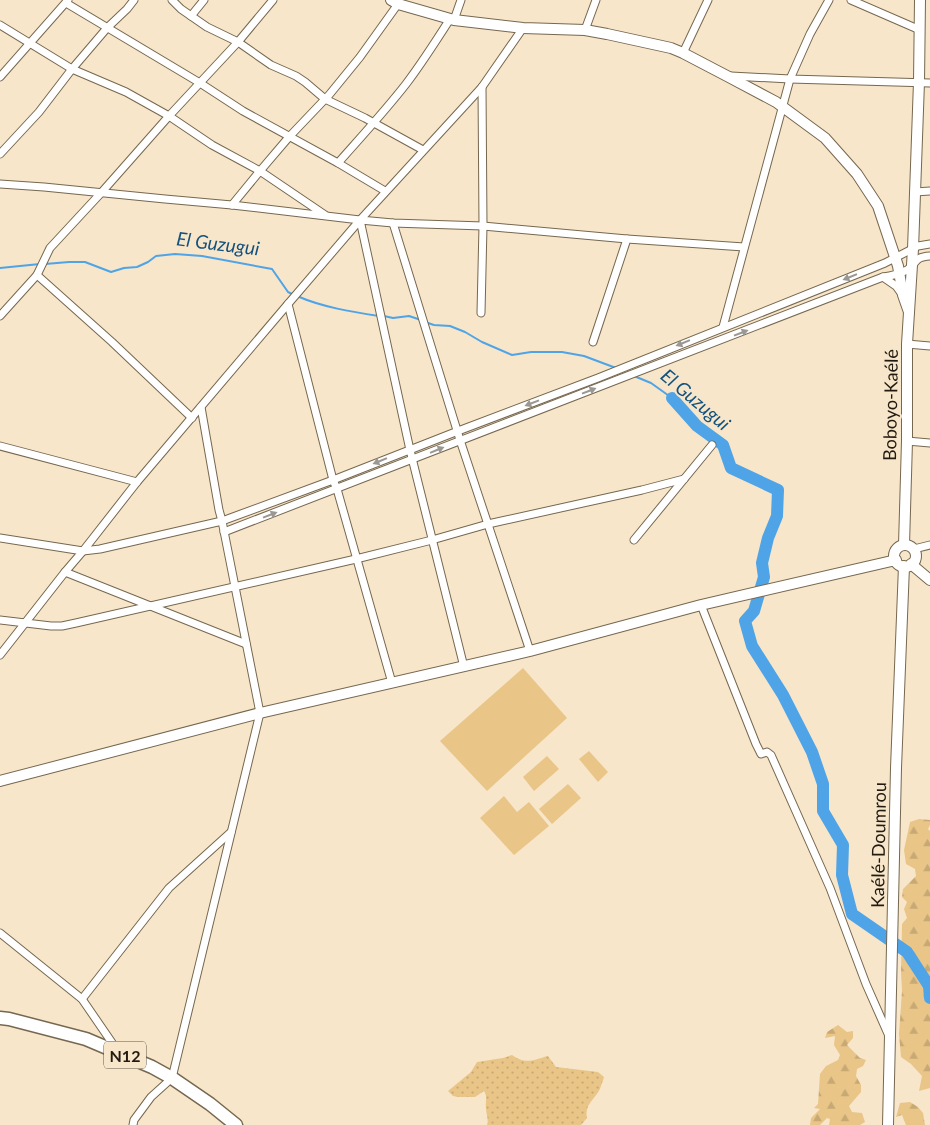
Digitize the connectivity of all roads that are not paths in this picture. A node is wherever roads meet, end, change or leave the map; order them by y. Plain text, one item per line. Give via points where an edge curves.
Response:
1 (134, 0) edge
2 (172, 0) edge
3 (204, 0) edge
4 (273, 0) edge
5 (461, 0) edge
6 (596, 0) edge
7 (708, 0) edge
8 (829, 0) edge
9 (851, 0) edge
10 (920, 0) edge
11 (67, 1) edge
12 (394, 2) edge
13 (191, 16) junction
14 (452, 20) junction
15 (0, 25) edge
16 (107, 28) junction
17 (523, 28) junction
18 (585, 30) junction
19 (920, 30) junction
20 (238, 42) junction
21 (29, 43) junction
22 (683, 53) junction
23 (72, 69) junction
24 (727, 76) junction
25 (0, 77) edge
26 (790, 79) junction
27 (200, 83) junction
28 (925, 83) edge
29 (482, 86) junction
30 (325, 99) junction
31 (783, 107) junction
32 (169, 116) junction
33 (374, 123) junction
34 (289, 137) junction
35 (423, 150) junction
36 (0, 154) edge
37 (338, 163) junction
38 (260, 170) junction
39 (0, 184) edge
40 (385, 191) junction
41 (930, 191) edge
42 (915, 192) junction
43 (101, 193) junction
44 (232, 205) junction
45 (327, 217) junction
46 (360, 220) junction
47 (393, 222) junction
48 (483, 226) junction
49 (628, 239) junction
50 (930, 244) edge
51 (744, 247) junction
52 (913, 249) junction
53 (930, 256) edge
54 (895, 258) junction
55 (912, 266) junction
56 (900, 273) junction
57 (36, 275) junction
58 (883, 278) junction
59 (903, 295) junction
60 (288, 304) junction
61 (909, 312) junction
62 (481, 313) dead end
63 (0, 316) edge
64 (724, 327) junction
65 (593, 342) dead end
66 (907, 344) junction
67 (930, 346) edge
68 (201, 407) junction
69 (192, 418) junction
70 (458, 431) junction
71 (460, 440) junction
72 (906, 441) junction
73 (930, 443) edge
74 (712, 445) dead end
75 (0, 446) edge
76 (410, 450) junction
77 (413, 459) junction
78 (684, 479) junction
79 (334, 480) junction
80 (137, 482) junction
81 (337, 489) junction
82 (222, 521) junction
83 (488, 524) junction
84 (224, 532) junction
85 (0, 538) edge
86 (432, 540) junction
87 (634, 540) dead end
88 (930, 545) edge
89 (909, 547) junction
90 (83, 551) junction
91 (356, 559) junction
92 (904, 564) junction
93 (64, 572) junction
94 (930, 580) edge
95 (235, 587) junction
96 (701, 605) junction
97 (152, 606) junction
98 (0, 620) edge
99 (25, 622) junction
100 (246, 644) junction
101 (530, 651) junction
102 (0, 655) edge
103 (464, 666) junction
104 (392, 684) junction
105 (260, 713) junction
106 (0, 781) edge
107 (232, 832) junction
108 (0, 933) edge
109 (82, 999) junction
110 (0, 1018) edge
111 (890, 1039) junction
112 (119, 1052) junction
113 (172, 1078) junction
114 (133, 1125) edge
115 (236, 1125) edge
116 (888, 1125) edge

1 - 16 street
2 - 13 street
3 - 13 street
4 - 20 street
5 - 14 street
6 - 18 street
7 - 22 street
8 - 26 street
9 - 19 street
10 - 19 main road
11 - 16 street
11 - 21 street
12 - 14 main road
12 - 30 street via 360,56
13 - 20 street
14 - 17 main road
14 - 33 street
15 - 21 street
16 - 23 street
16 - 27 street
17 - 18 main road
17 - 29 street
18 - 22 main road
19 - 28 main road
20 - 27 street
20 - 30 street via 272,65 296,76
21 - 23 street
21 - 25 street
22 - 24 main road
23 - 32 street via 126,92
23 - 36 street via 40,112
24 - 26 street
24 - 31 main road
26 - 28 street
26 - 31 street
27 - 32 street
27 - 34 street
28 - 42 main road
29 - 35 street
29 - 48 street
30 - 33 street
30 - 34 street
31 - 51 street
31 - 54 main road via 827,139 862,180 878,206
32 - 38 street via 212,145
32 - 43 street
33 - 35 street
33 - 37 street
34 - 37 street
34 - 38 street
35 - 40 street
37 - 40 street
38 - 44 street
38 - 45 street
39 - 43 street
40 - 46 street
41 - 42 street
42 - 52 main road
43 - 44 street
43 - 57 street via 50,248
44 - 45 street
45 - 46 street
46 - 47 street
46 - 60 street
46 - 76 street
47 - 48 street
47 - 70 street
48 - 49 street
48 - 62 street
49 - 51 street
49 - 65 street
50 - 52 street
51 - 64 street
52 - 54 street
52 - 55 main road, Boboyo-Kaélé
53 - 55 street via 917,259
54 - 56 main road
54 -> 64 street
55 - 56 street
55 - 61 main road, Boboyo-Kaélé
56 - 58 street
56 - 59 main road
57 - 63 street
57 - 69 street
58 - 59 street
71 -> 58 street
59 - 61 main road
60 - 68 street
60 - 79 street
61 - 66 main road, Boboyo-Kaélé
64 -> 70 street
66 - 67 street
66 - 72 main road, Boboyo-Kaélé
68 - 69 street
68 - 82 street
69 - 80 street
70 - 71 street
70 - 76 street
77 -> 71 street
71 - 83 street
72 - 73 street
72 - 89 main road, Boboyo-Kaélé
74 - 78 street
75 - 80 street
76 - 77 street
76 -> 79 street
77 - 81 street
77 - 86 street
78 - 83 street
78 - 87 street
79 - 81 street
79 - 82 street
80 - 90 street
84 -> 81 street
81 - 91 street
82 - 84 street
82 - 90 street via 115,547
83 - 86 street
83 - 101 street
84 - 95 street
85 - 90 street
86 - 91 street
86 - 103 street
88 - 89 street
89 - 92 main road, Boboyo-Kaélé via 916,557
89 - 92 main road via 901,546 895,554
90 - 93 street
91 - 95 street
91 - 104 street
92 - 94 main road
92 - 96 main road
92 - 111 main road, Kaélé-Doumrou
93 - 97 street
93 - 99 street
95 - 97 street
95 - 100 street
96 - 101 main road
96 - 111 street via 761,754 767,752 771,755 830,888
97 - 99 street via 62,626
97 - 100 street
98 - 99 street
99 - 102 street
100 - 105 street
101 - 103 main road
103 - 104 main road
104 - 105 main road
105 - 106 main road
105 - 107 street
107 - 109 street via 168,888
107 - 113 street
108 - 109 street
109 - 112 street
110 - 112 highway, N12 via 86,1039
111 - 116 main road, Kaélé-Doumrou
112 - 113 highway, N12
113 - 114 street via 151,1097
113 - 115 highway, N12

